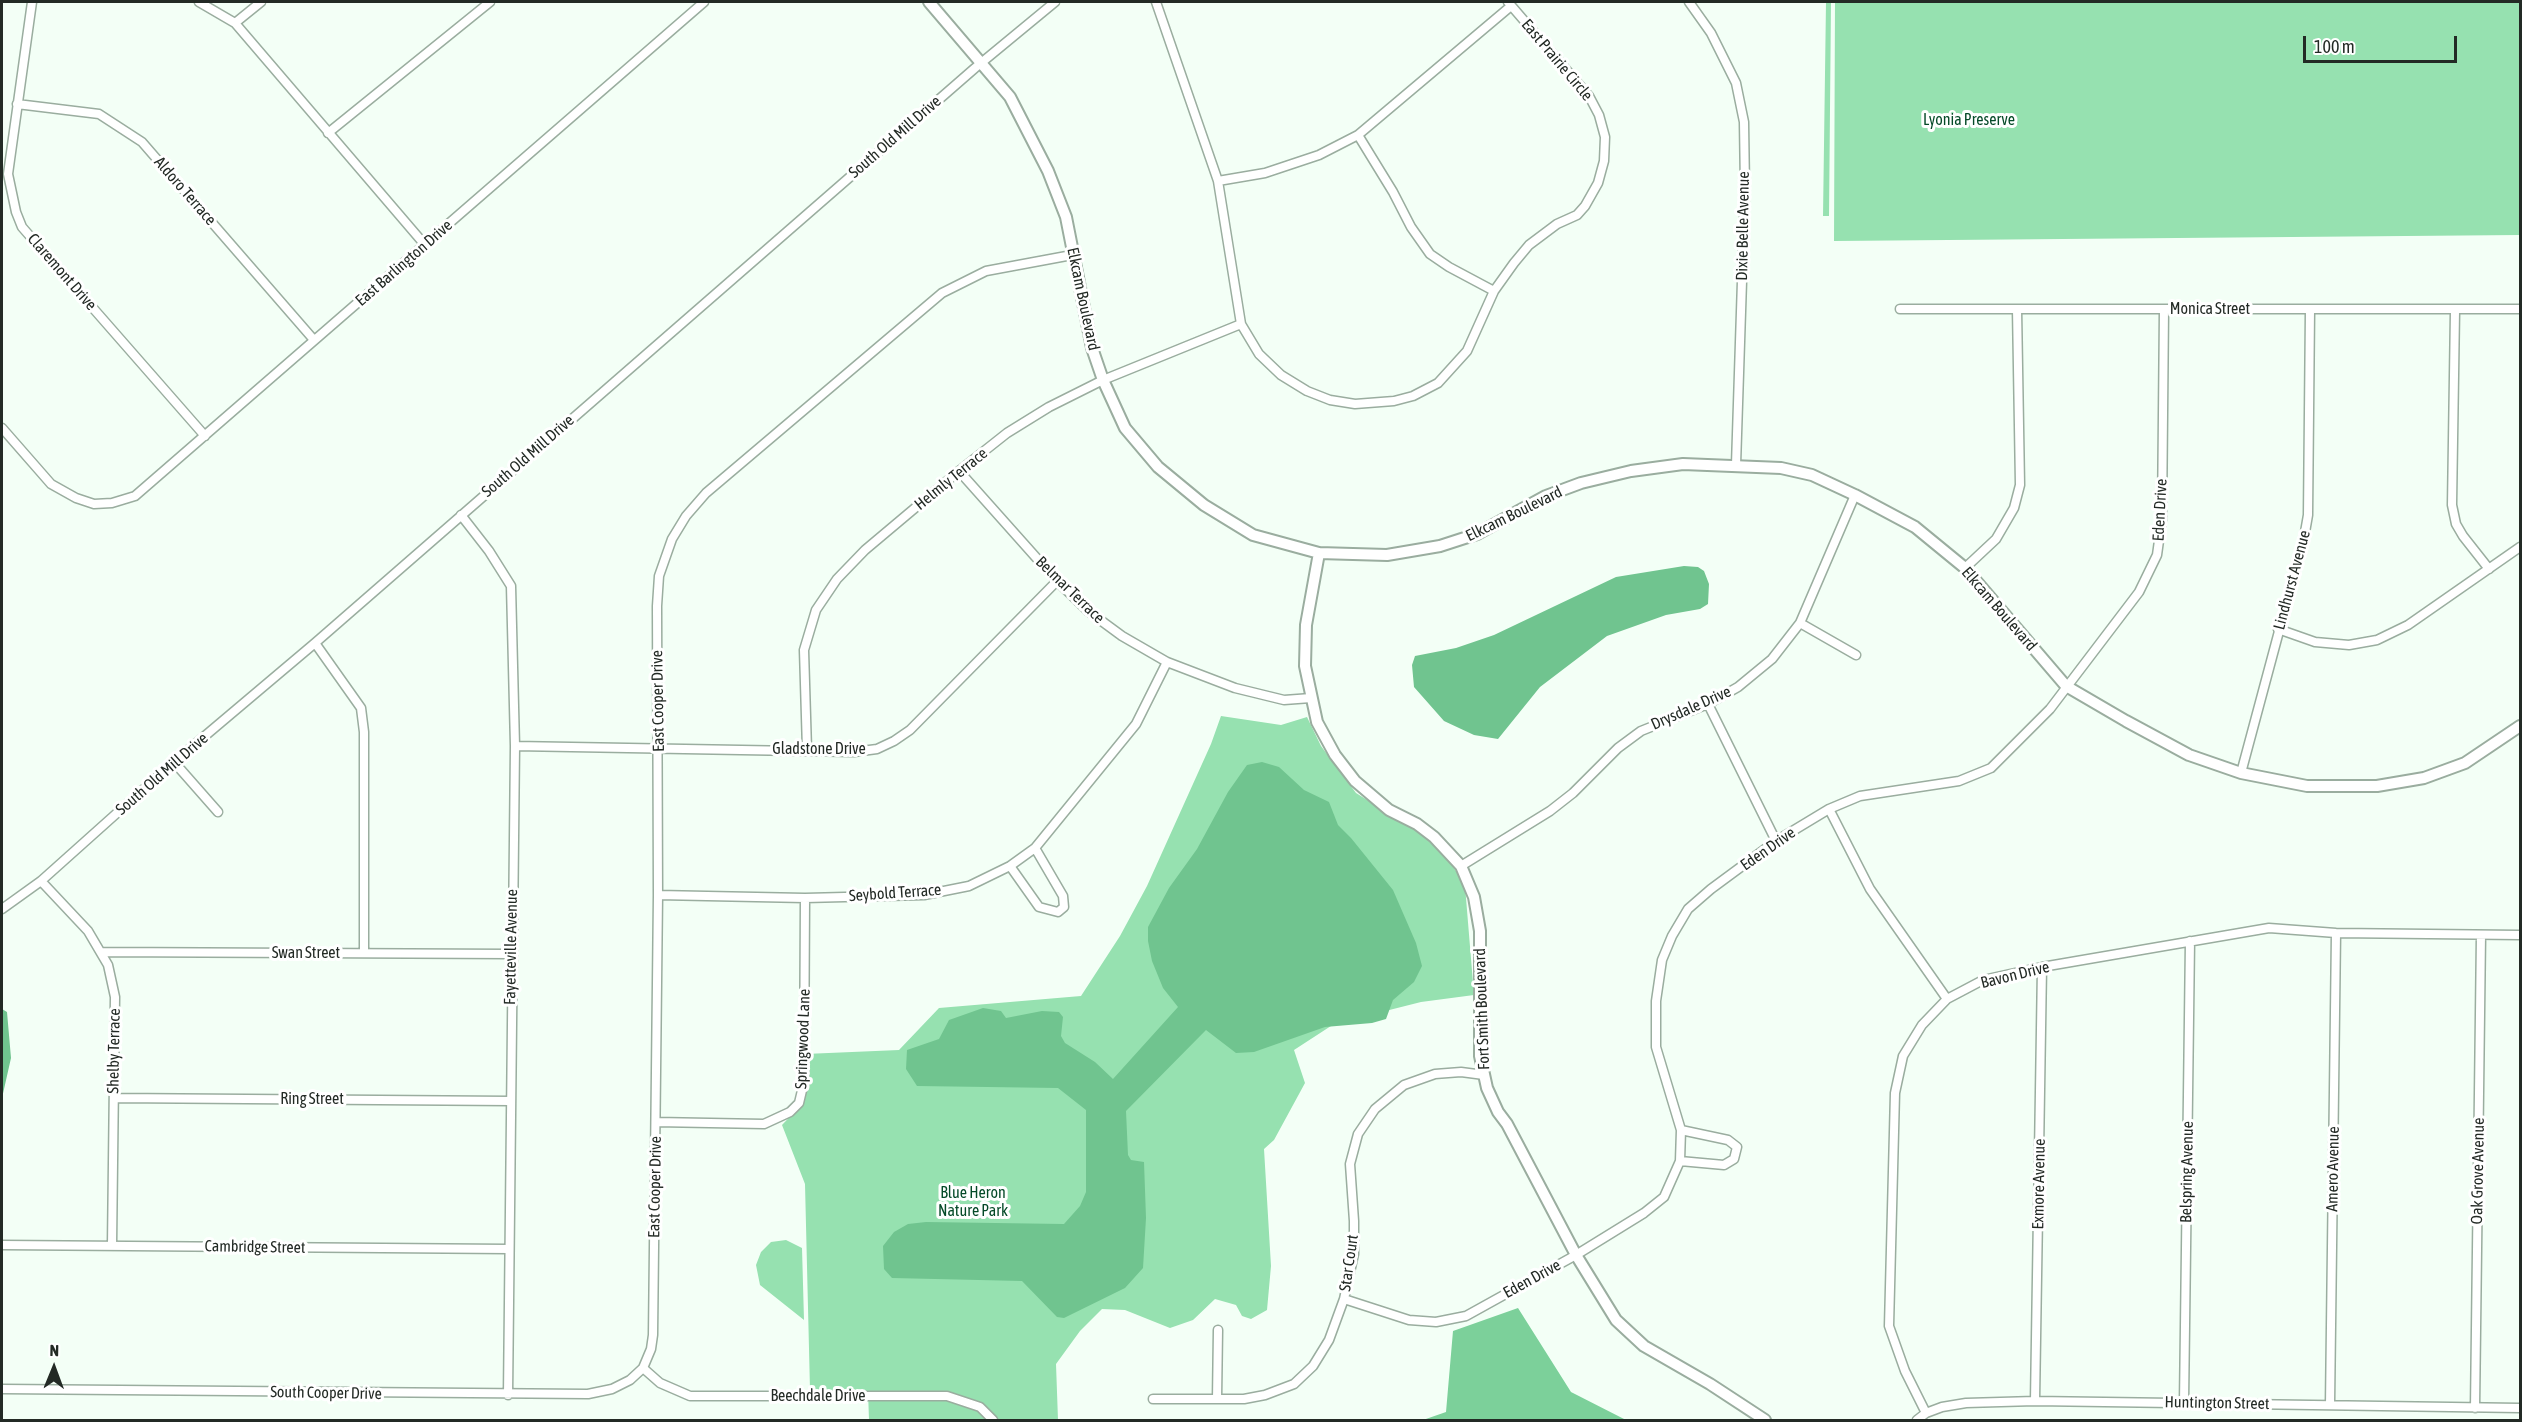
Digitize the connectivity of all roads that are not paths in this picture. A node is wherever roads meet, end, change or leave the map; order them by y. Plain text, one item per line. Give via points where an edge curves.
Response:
1 (32, 2) edge
2 (198, 2) edge
3 (261, 2) edge
4 (490, 2) edge
5 (704, 2) edge
6 (929, 2) edge
7 (1055, 2) edge
8 (1156, 2) edge
9 (1689, 2) edge
10 (1510, 4) edge
11 (235, 23) junction
12 (982, 62) junction
13 (17, 104) junction
14 (328, 133) junction
15 (1358, 135) junction
16 (1218, 181) junction
17 (425, 245) junction
18 (1072, 255) junction
19 (1494, 291) junction
20 (1900, 309) dead end
21 (2017, 309) junction
22 (2164, 309) junction
23 (2520, 309) edge
24 (2310, 310) junction
25 (2455, 311) junction
26 (1241, 324) junction
27 (314, 340) junction
28 (1103, 380) junction
29 (2, 428) edge
30 (205, 436) junction
31 (1736, 465) junction
32 (959, 471) junction
33 (1855, 495) junction
34 (461, 515) junction
35 (2520, 547) edge
36 (1319, 553) junction
37 (1965, 568) junction
38 (2489, 569) junction
39 (1057, 581) junction
40 (1800, 623) junction
41 (2278, 629) junction
42 (315, 643) junction
43 (1856, 655) dead end
44 (1167, 662) junction
45 (2066, 686) junction
46 (1311, 698) junction
47 (1708, 704) junction
48 (2520, 726) edge
49 (514, 746) junction
50 (658, 748) junction
51 (807, 750) junction
52 (174, 762) junction
53 (2241, 773) junction
54 (1829, 808) junction
55 (218, 812) dead end
56 (1776, 841) junction
57 (1035, 848) junction
58 (1010, 866) junction
59 (1461, 866) junction
60 (41, 881) junction
61 (658, 895) junction
62 (805, 898) junction
63 (2, 909) edge
64 (2336, 933) junction
65 (2481, 935) junction
66 (2520, 935) edge
67 (2190, 941) junction
68 (101, 952) junction
69 (364, 953) junction
70 (511, 954) junction
71 (2042, 967) junction
72 (1947, 999) junction
73 (1484, 1075) junction
74 (114, 1098) junction
75 (511, 1101) junction
76 (656, 1122) junction
77 (1681, 1130) junction
78 (1680, 1161) junction
79 (2, 1245) edge
80 (112, 1245) junction
81 (509, 1249) junction
82 (1576, 1255) junction
83 (1344, 1299) junction
84 (1218, 1330) dead end
85 (643, 1368) junction
86 (2, 1389) edge
87 (508, 1395) junction
88 (1153, 1399) dead end
89 (1217, 1399) junction
90 (2035, 1401) junction
91 (2184, 1402) junction
92 (2330, 1405) junction
93 (2475, 1408) junction
94 (2520, 1408) edge
95 (1926, 1413) junction
96 (993, 1420) edge
97 (1765, 1420) edge
98 (1917, 1420) edge

1 - 13 street, Claremont Drive
2 - 11 street
3 - 11 street
4 - 14 street
5 - 17 street, East Barlington Drive
6 - 12 street, Elkcam Boulevard
7 - 12 street, South Old Mill Drive
8 - 16 street
9 - 31 street, Dixie Belle Avenue via 1711,33 1736,83 1744,122
10 - 15 street
10 - 19 street, East Prairie Circle via 1589,96 1605,137 1604,161 1598,183 1585,206 1529,245
11 - 14 street
12 - 18 street, Elkcam Boulevard via 1010,98 1048,171 1066,217
12 - 34 street, South Old Mill Drive
13 - 27 street, Aldoro Terrace via 99,114 142,142
13 - 30 street, Claremont Drive via 8,174 22,227
14 - 17 street
15 - 16 street via 1319,155 1265,172
15 - 19 street via 1430,254
16 - 26 street
17 - 27 street, East Barlington Drive
18 - 28 street, Elkcam Boulevard
18 - 50 street, East Cooper Drive via 986,271 942,293 705,494 686,516 672,539 659,576
19 - 26 street, East Prairie Circle via 1467,351 1453,368 1438,383 1394,401 1355,404 1307,391 1281,375 1259,354
20 - 21 street, Monica Street
21 - 22 street, Monica Street
21 - 37 street via 2020,485 2014,508 1996,539
22 - 24 street, Monica Street
22 - 45 street, Eden Drive via 2162,519 2157,555 2139,592
23 - 25 street, Monica Street
24 - 25 street, Monica Street
24 - 41 street, Lindhurst Avenue via 2308,515
25 - 38 street via 2452,506 2463,536
26 - 28 street, Helmly Terrace
27 - 30 street, East Barlington Drive
28 - 32 street, Helmly Terrace via 1007,433
28 - 36 street, Elkcam Boulevard via 1125,428 1158,467 1189,492 1253,535
29 - 30 street, East Barlington Drive via 51,484 94,504 135,496
31 - 33 street, Elkcam Boulevard via 1812,475
31 - 36 street, Elkcam Boulevard via 1683,464 1581,483 1546,496 1477,534 1440,546 1387,555
32 - 39 street, Belmar Terrace
32 - 51 street, Helmly Terrace via 865,550 837,579 816,610 804,650
33 - 37 street, Elkcam Boulevard via 1915,527
33 - 40 street, Drysdale Drive
34 - 42 street, South Old Mill Drive
34 - 49 street, Fayetteville Avenue via 511,586
35 - 38 street
36 - 46 street, Fort Smith Boulevard via 1306,625 1305,666
37 - 45 street, Elkcam Boulevard
38 - 41 street via 2408,625 2377,640 2349,645 2315,642
39 - 44 street, Belmar Terrace via 1088,611
39 - 51 street, Gladstone Drive via 910,730 894,741 854,752
40 - 43 street
40 - 47 street, Drysdale Drive via 1772,659 1738,687
41 - 53 street, Lindhurst Avenue
42 - 52 street, South Old Mill Drive
42 - 69 street via 361,708
44 - 46 street, Belmar Terrace via 1235,688 1284,700
44 - 57 street, Seybold Terrace via 1136,724
45 - 53 street, Elkcam Boulevard via 2189,755
45 - 54 street, Eden Drive via 2050,709 1991,768 1959,781 1860,796
46 - 59 street, Fort Smith Boulevard via 1326,739 1355,781 1389,810 1434,837
47 - 56 street
47 - 59 street, Drysdale Drive via 1641,731 1550,811
48 - 53 street, Elkcam Boulevard via 2465,763 2424,778 2377,786 2307,786
49 - 50 street, Gladstone Drive
49 - 70 street, Fayetteville Avenue
50 - 51 street, Gladstone Drive
50 - 61 street, East Cooper Drive
52 - 55 street
52 - 60 street, South Old Mill Drive
54 - 56 street, Eden Drive
54 - 72 street via 1870,890
56 - 77 street, Eden Drive via 1688,909 1662,960 1656,1001 1656,1047
57 - 58 street, Seybold Terrace
57 - 58 street via 1063,896 1064,907 1058,912 1039,907
58 - 62 street, Seybold Terrace via 969,886 924,895
59 - 73 street, Fort Smith Boulevard via 1474,897 1480,931 1480,1056
60 - 63 street, South Old Mill Drive
60 - 68 street, Shelby Terrace via 88,931
61 - 62 street, Seybold Terrace
61 - 76 street, East Cooper Drive
62 - 76 street, Springwood Lane via 804,1082 799,1103 790,1112 764,1124
64 - 65 street, Bavon Drive
64 - 67 street, Bavon Drive via 2269,928
64 - 92 street, Amero Avenue
65 - 66 street, Bavon Drive
65 - 93 street, Oak Grove Avenue
67 - 71 street, Bavon Drive
67 - 91 street, Belspring Avenue
68 - 69 street, Swan Street
68 - 74 street, Shelby Terrace via 115,997
69 - 70 street, Swan Street
70 - 75 street, Fayetteville Avenue
71 - 72 street, Bavon Drive via 1983,980
71 - 90 street, Exmore Avenue
72 - 95 street, Bavon Drive via 1922,1025 1903,1056 1895,1093 1889,1326
73 - 82 street, Fort Smith Boulevard via 1498,1112
73 - 83 street, Star Court via 1435,1074 1404,1085 1375,1109 1358,1134 1350,1164 1354,1254
74 - 75 street, Ring Street
74 - 80 street, Shelby Terrace
75 - 81 street, Fayetteville Avenue
76 - 85 street, East Cooper Drive via 653,1335
77 - 78 street, Eden Drive
77 - 78 street via 1728,1140 1737,1147 1734,1159 1724,1165
78 - 82 street, Eden Drive via 1664,1197
79 - 80 street, Cambridge Street
80 - 81 street, Cambridge Street
81 - 87 street, Fayetteville Avenue
82 - 83 street, Eden Drive via 1466,1316 1436,1322 1409,1320
82 - 97 street, Fort Smith Boulevard via 1628,1334
83 - 89 street, Star Court via 1329,1340 1313,1366 1294,1384 1265,1395
84 - 89 street
85 - 87 street, South Cooper Drive via 612,1389 588,1395
85 - 96 street, Beechdale Drive via 660,1383 690,1396 946,1396 980,1407
86 - 87 street, South Cooper Drive
88 - 89 street, Star Court
90 - 91 street, Huntington Street
90 - 95 street, Huntington Street via 1966,1403
91 - 92 street, Huntington Street
92 - 93 street, Huntington Street
93 - 94 street, Huntington Street
95 - 98 street, Huntington Street

